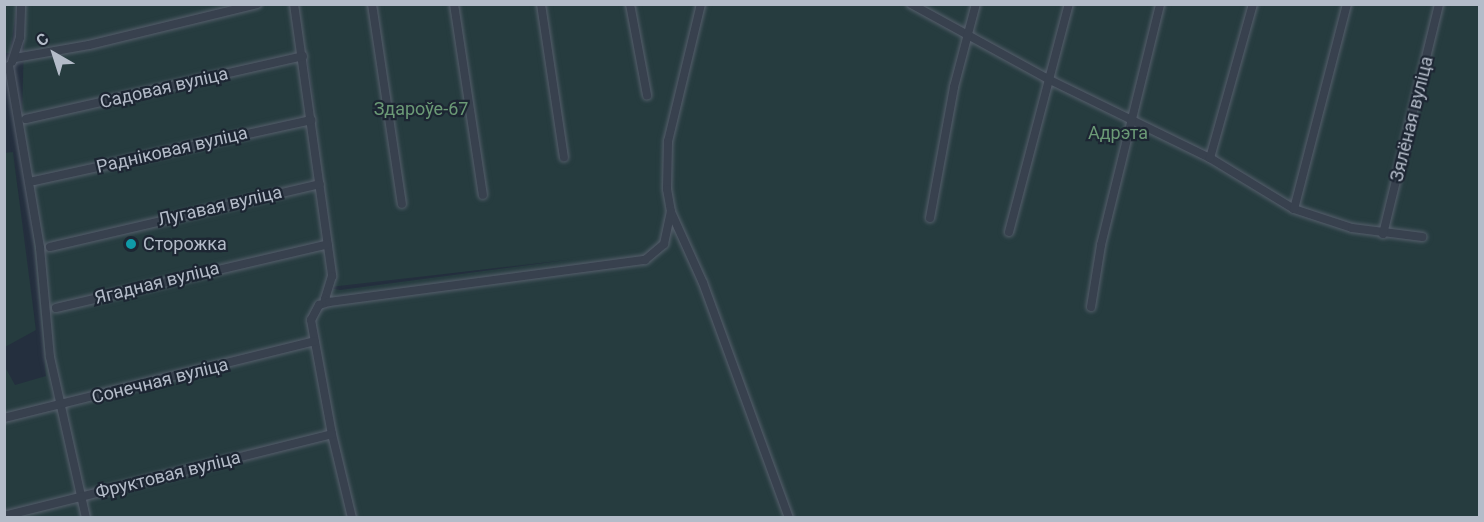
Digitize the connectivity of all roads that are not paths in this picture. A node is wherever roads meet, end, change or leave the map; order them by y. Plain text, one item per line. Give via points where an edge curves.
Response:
1 (21, 4) edge
2 (257, 4) edge
3 (294, 4) edge
4 (372, 4) edge
5 (454, 4) edge
6 (541, 4) edge
7 (630, 4) edge
8 (701, 4) edge
9 (911, 4) edge
10 (976, 4) edge
11 (1069, 4) edge
12 (1160, 4) edge
13 (1253, 4) edge
14 (1347, 4) edge
15 (1440, 4) edge
16 (969, 33) junction
17 (303, 56) junction
18 (15, 58) junction
19 (7, 66) edge
20 (1050, 80) junction
21 (647, 95) dead end
22 (1132, 118) junction
23 (26, 119) dead end
24 (310, 120) junction
25 (564, 157) dead end
26 (1210, 158) junction
27 (34, 181) dead end
28 (320, 184) junction
29 (483, 195) dead end
30 (402, 204) dead end
31 (1294, 209) junction
32 (671, 212) junction
33 (930, 218) dead end
34 (1009, 232) dead end
35 (1383, 234) junction
36 (1422, 237) dead end
37 (328, 244) junction
38 (50, 247) dead end
39 (329, 302) junction
40 (56, 308) dead end
41 (1091, 308) dead end
42 (315, 341) junction
43 (62, 402) junction
44 (4, 418) edge
45 (332, 434) junction
46 (83, 496) junction
47 (4, 516) edge
48 (352, 517) edge
49 (86, 518) edge
50 (789, 518) edge

1 - 18 street
2 - 18 street via 89,45
3 - 17 street
4 - 30 street
5 - 29 street
6 - 25 street
7 - 21 street
8 - 32 street via 668,141 667,189
9 - 16 street
10 - 16 street
11 - 20 street
12 - 22 street
13 - 26 street
14 - 31 street
15 - 35 street, Зялёная вуліца
16 - 20 street
16 - 33 street via 954,87
17 - 23 street, Садовая вуліца
17 - 24 street
18 - 19 street
19 - 43 street via 40,248 50,357
20 - 22 street
20 - 34 street
22 - 26 street
22 - 41 street via 1101,245
24 - 27 street, Радніковая вуліца
24 - 28 street
26 - 31 street
28 - 37 street
28 - 38 street, Лугавая вуліца
31 - 35 street
32 - 39 street via 664,244 645,260
32 - 50 street via 703,283
35 - 36 street
37 - 39 street via 332,284 325,299
37 - 40 street, Ягадная вуліца
39 - 42 street via 319,305 314,312
42 - 43 street, Сонечная вуліца
42 - 45 street
43 - 44 street, Сонечная вуліца
43 - 46 street
45 - 46 street, Фруктовая вуліца
45 - 48 street
46 - 47 street, Фруктовая вуліца
46 - 49 street

